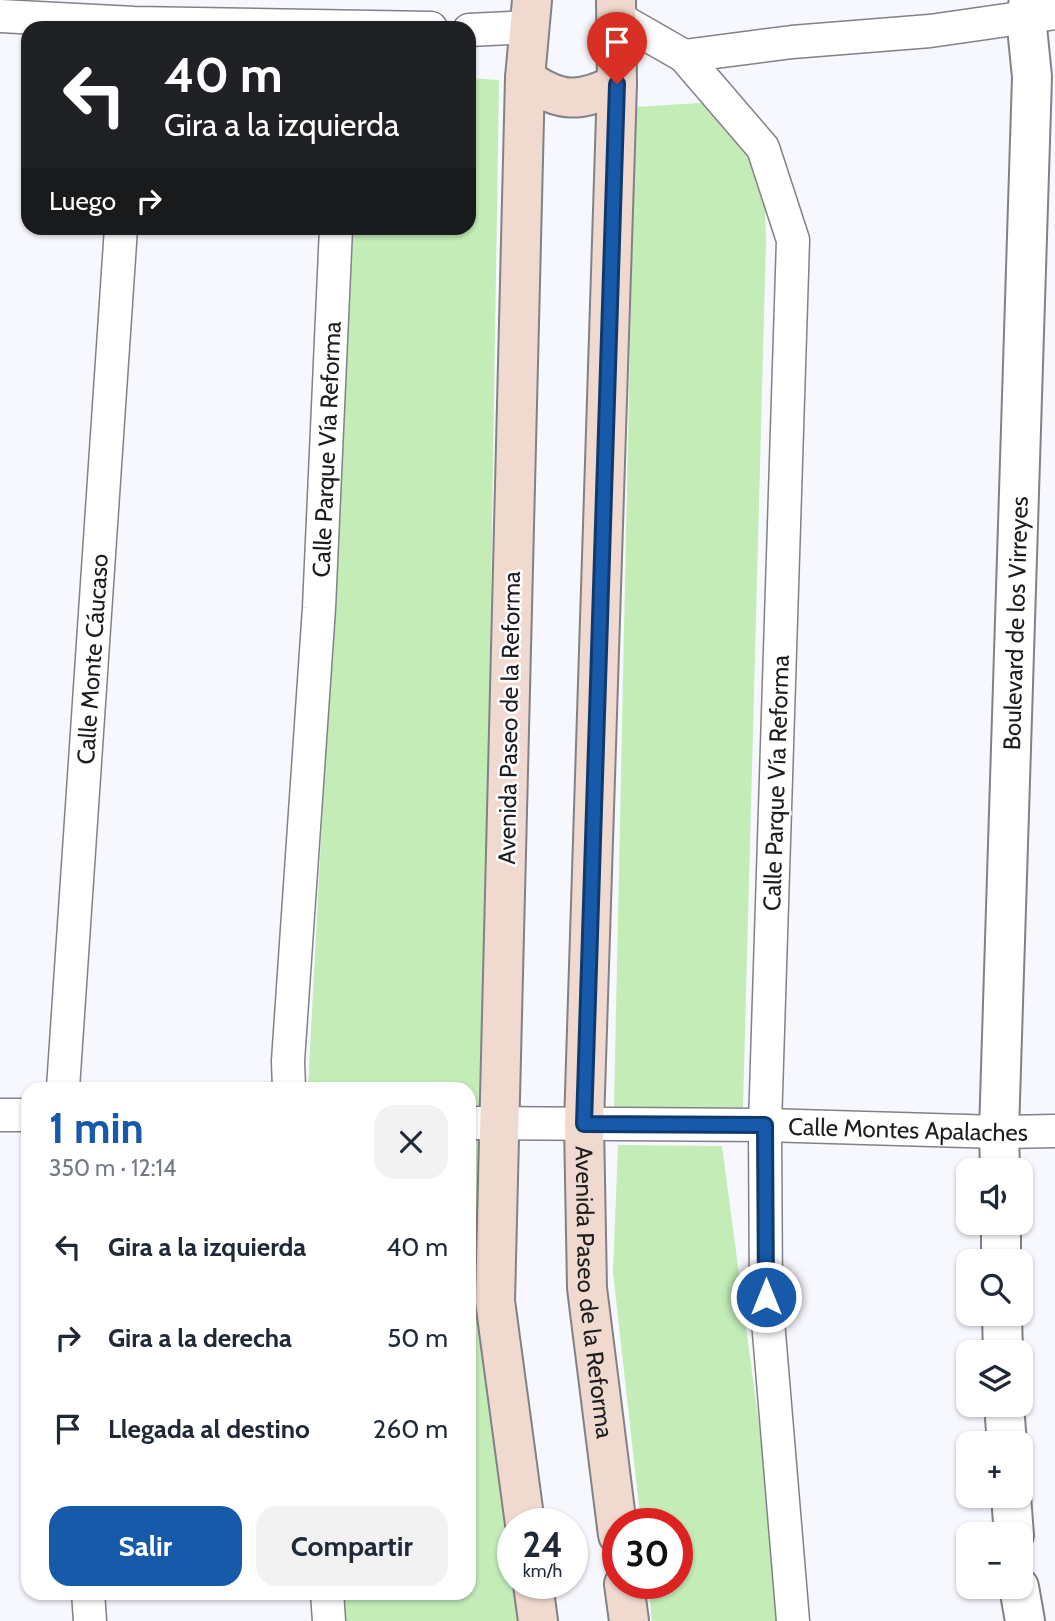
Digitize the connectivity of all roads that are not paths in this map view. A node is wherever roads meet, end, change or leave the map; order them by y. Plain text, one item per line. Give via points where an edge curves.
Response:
1 (616, 8) edge
2 (531, 13) edge
3 (0, 16) edge
4 (1041, 16) edge
5 (134, 17) edge
6 (242, 21) edge
7 (476, 28) edge
8 (684, 57) junction
9 (525, 78) junction
10 (617, 84) junction
11 (121, 235) edge
12 (336, 235) edge
13 (63, 1082) edge
14 (289, 1082) edge
15 (0, 1115) edge
16 (21, 1115) edge
17 (484, 1122) edge
18 (584, 1124) junction
19 (765, 1125) junction
20 (1055, 1131) edge
21 (999, 1132) junction
22 (1000, 1158) edge
23 (523, 1508) edge
24 (615, 1508) edge
25 (535, 1599) edge
26 (626, 1599) edge
27 (1021, 1599) edge
28 (89, 1600) edge
29 (328, 1600) edge
30 (90, 1621) edge
31 (330, 1621) edge
32 (538, 1621) edge
33 (629, 1621) edge
34 (793, 1621) edge
35 (1025, 1621) edge

1 - 8 street, Calle Parque Vía Reforma
1 - 10 main road, Avenida Paseo de la Reforma
2 - 7 street
2 - 9 main road, Avenida Paseo de la Reforma
3 - 5 street
4 - 8 street
4 - 21 street, Boulevard de los Virreyes via 1032,77
5 - 6 street
8 - 19 street, Calle Parque Vía Reforma via 763,148 793,240
9 - 10 main road via 543,91 568,99 594,96
9 - 17 main road, Avenida Paseo de la Reforma
10 - 18 main road, Avenida Paseo de la Reforma
11 - 13 street, Calle Monte Cáucaso
12 - 14 street, Calle Parque Vía Reforma via 319,608
15 - 16 street
17 - 18 street, Calle Montes Apalaches
17 - 23 main road, Avenida Paseo de la Reforma via 495,1301
18 - 19 street, Calle Montes Apalaches
18 - 24 main road, Avenida Paseo de la Reforma via 587,1288
19 - 21 street, Calle Montes Apalaches
19 - 34 street, Calle Parque Vía Reforma via 766,1297
20 - 21 street, Calle Montes Apalaches
21 - 22 street, Boulevard de los Virreyes
25 - 32 main road
26 - 33 main road
27 - 35 street
28 - 30 street
29 - 31 street

